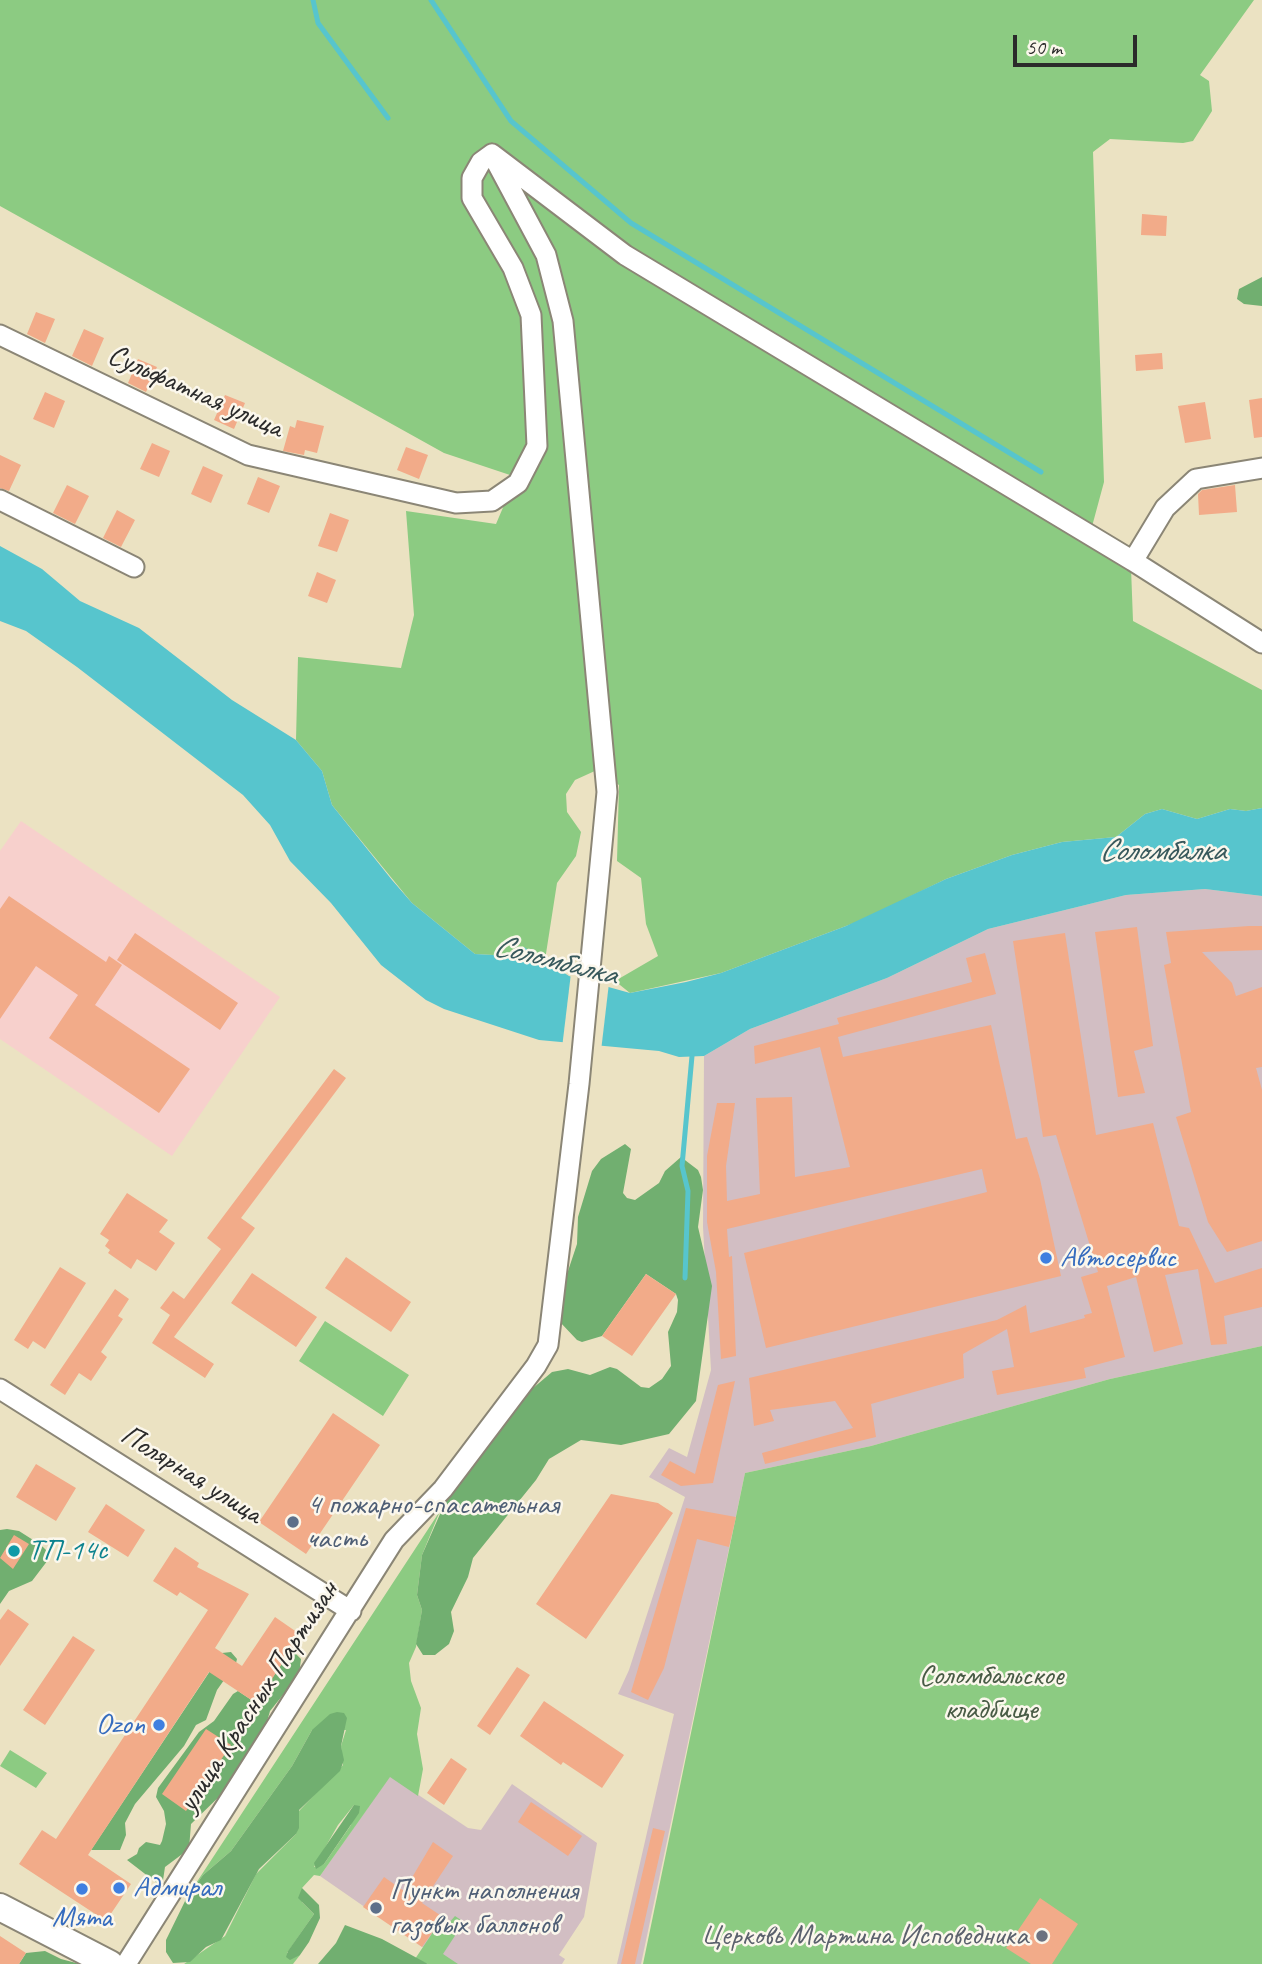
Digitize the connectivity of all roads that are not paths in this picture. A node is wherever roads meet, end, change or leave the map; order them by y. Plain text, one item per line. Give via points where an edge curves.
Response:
1 (492, 154) junction
2 (0, 335) edge
3 (1262, 468) edge
4 (0, 500) edge
5 (1133, 561) junction
6 (134, 567) dead end
7 (1262, 643) edge
8 (0, 1389) edge
9 (351, 1611) junction
10 (0, 1907) edge
11 (110, 1964) edge
12 (125, 1964) edge

1 - 2 street, Сульфатная улица via 472,178 472,198 513,268 531,315 537,446 519,483 492,501 456,503 248,455
1 - 5 street via 625,255
1 - 9 street, улица Красных Партизан via 546,255 563,321 607,792 592,957 548,1345 443,1489 394,1540
3 - 5 street via 1196,479 1179,491
4 - 6 street
5 - 7 street
8 - 9 street, Полярная улица
9 - 12 street, улица Красных Партизан
10 - 11 main road

